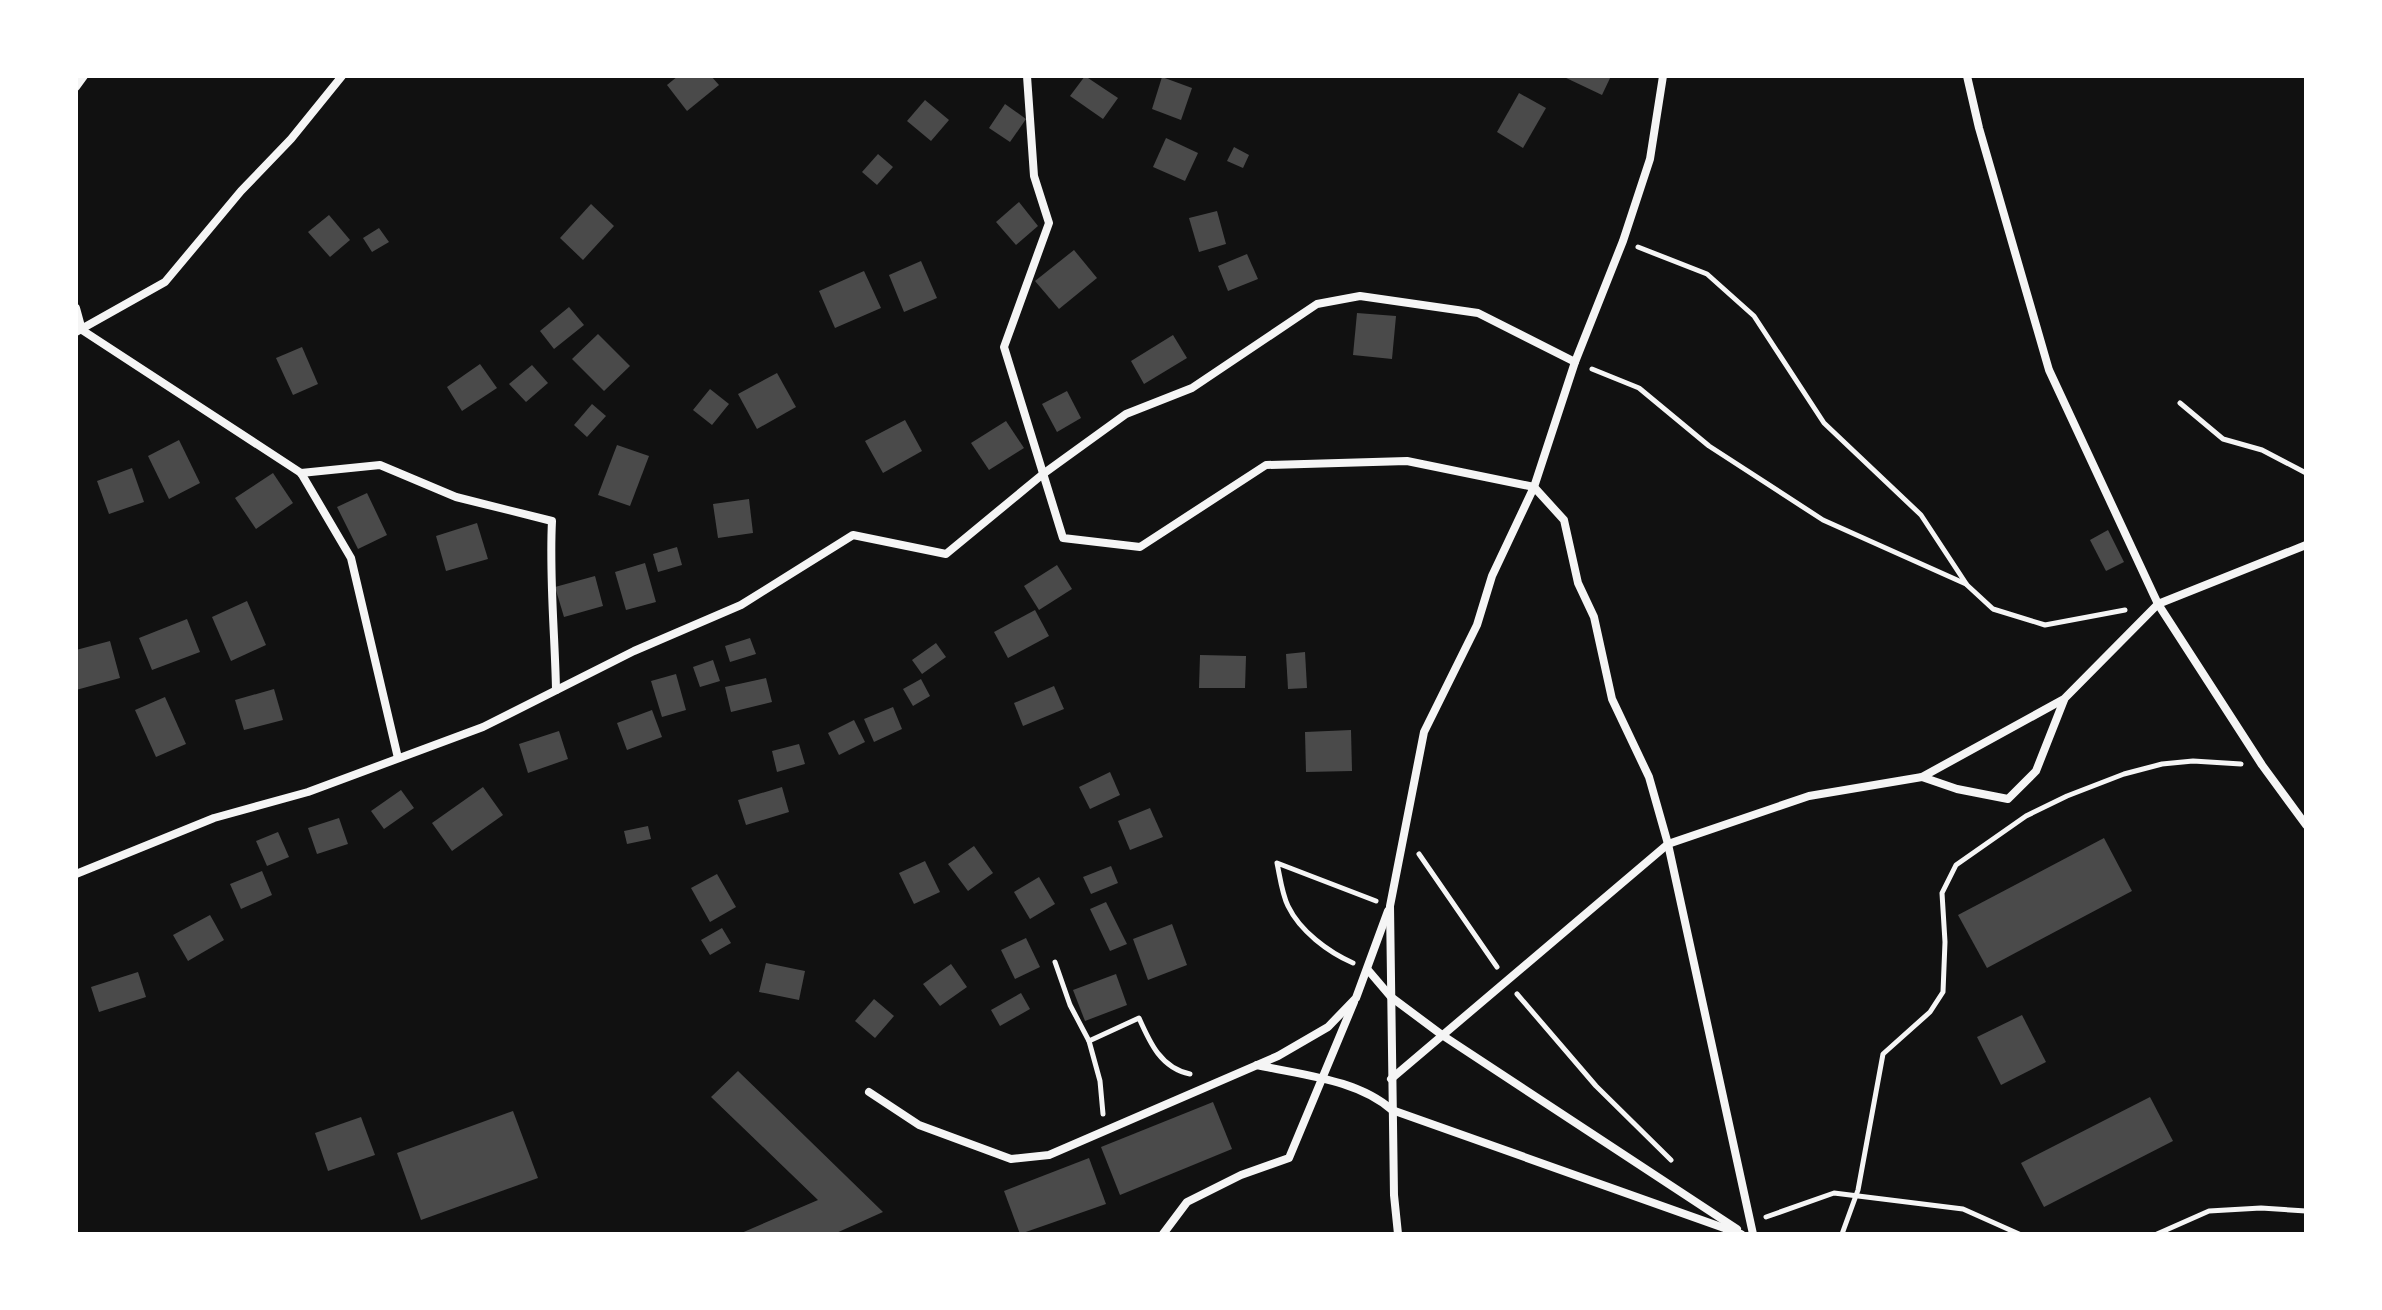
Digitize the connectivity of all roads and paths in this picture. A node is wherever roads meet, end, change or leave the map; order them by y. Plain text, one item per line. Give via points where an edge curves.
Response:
1 (84, 76) edge
2 (342, 76) edge
3 (1027, 76) edge
4 (1663, 76) edge
5 (1967, 76) edge
6 (76, 87) edge
7 (1623, 241) junction
8 (76, 308) edge
9 (79, 331) edge
10 (1575, 362) junction
11 (2180, 403) dead end
12 (301, 473) junction
13 (2306, 473) edge
14 (1043, 474) junction
15 (1534, 487) junction
16 (2306, 545) edge
17 (1967, 585) junction
18 (2158, 604) junction
19 (556, 690) junction
20 (2064, 699) junction
21 (398, 758) junction
22 (2262, 765) junction
23 (1922, 777) junction
24 (2306, 825) edge
25 (1404, 833) junction
26 (1668, 844) junction
27 (76, 874) edge
28 (1390, 906) junction
29 (1055, 962) dead end
30 (1368, 970) junction
31 (1506, 981) junction
32 (1391, 997) junction
33 (1356, 998) junction
34 (1442, 1035) junction
35 (1089, 1041) junction
36 (1256, 1065) junction
37 (1322, 1079) junction
38 (1391, 1079) junction
39 (1221, 1080) junction
40 (869, 1092) dead end
41 (1392, 1110) junction
42 (1105, 1131) junction
43 (1681, 1170) dead end
44 (1855, 1196) junction
45 (2306, 1211) edge
46 (1751, 1223) junction
47 (1163, 1234) edge
48 (1398, 1234) edge
49 (1742, 1234) edge
50 (1753, 1234) edge
51 (1842, 1234) edge
52 (2019, 1234) edge
53 (2157, 1234) edge

1 - 6 street
2 - 9 street via 165,282
3 - 14 street via 1034,176 1049,223 1004,347
4 - 7 street via 1650,159
5 - 18 street via 2049,370
7 - 10 street
7 - 17 path via 1707,274 1754,316 1824,423 1921,515
8 - 9 street
9 - 12 street
10 - 14 street via 1478,313 1360,296 1317,304 1192,388 1126,414
10 - 15 street
10 - 17 path via 1639,388 1709,446 1823,520
11 - 13 path via 2223,439 2262,450
12 - 19 street via 380,465 456,497 552,521
12 - 21 street via 351,558
14 - 15 street via 1063,538 1140,547 1266,465 1407,461
14 - 19 street via 946,554 853,535 741,605
15 - 25 street via 1492,576 1477,625 1424,732
15 - 26 street via 1564,520 1612,699 1649,777
16 - 18 street
17 - 18 path via 1993,609 2045,625
18 - 20 street
18 - 22 street
19 - 21 street via 483,727
20 - 23 street
20 - 23 street via 2036,771 2008,799
21 - 27 street via 308,792 214,818
22 - 24 street
22 - 44 path via 2193,761 2124,774 2026,816 1956,865 1942,893 1943,992 1930,1012 1883,1054
23 - 26 street via 1809,796
25 - 28 street
25 - 31 path
26 - 31 street
26 - 46 street
28 - 30 street
28 - 30 path via 1277,863 1287,904 1300,924 1336,956
28 - 32 street
29 - 35 path
30 - 32 street
30 - 33 street
31 - 34 street
31 - 43 path via 1596,1086
32 - 34 street
32 - 38 street
33 - 36 street via 1328,1027
33 - 37 street
34 - 38 street
34 - 49 street
35 - 39 path via 1139,1018 1152,1047 1175,1071
35 - 42 path
36 - 37 street
36 - 39 street
37 - 41 street via 1375,1095
37 - 47 street via 1289,1158 1187,1202
38 - 41 street
39 - 42 street
40 - 42 street via 919,1125 1011,1159 1049,1155
41 - 48 street
41 - 49 street
44 - 46 path via 1834,1193
44 - 51 path
44 - 52 path via 1963,1209
45 - 53 path via 2209,1211
46 - 50 street

